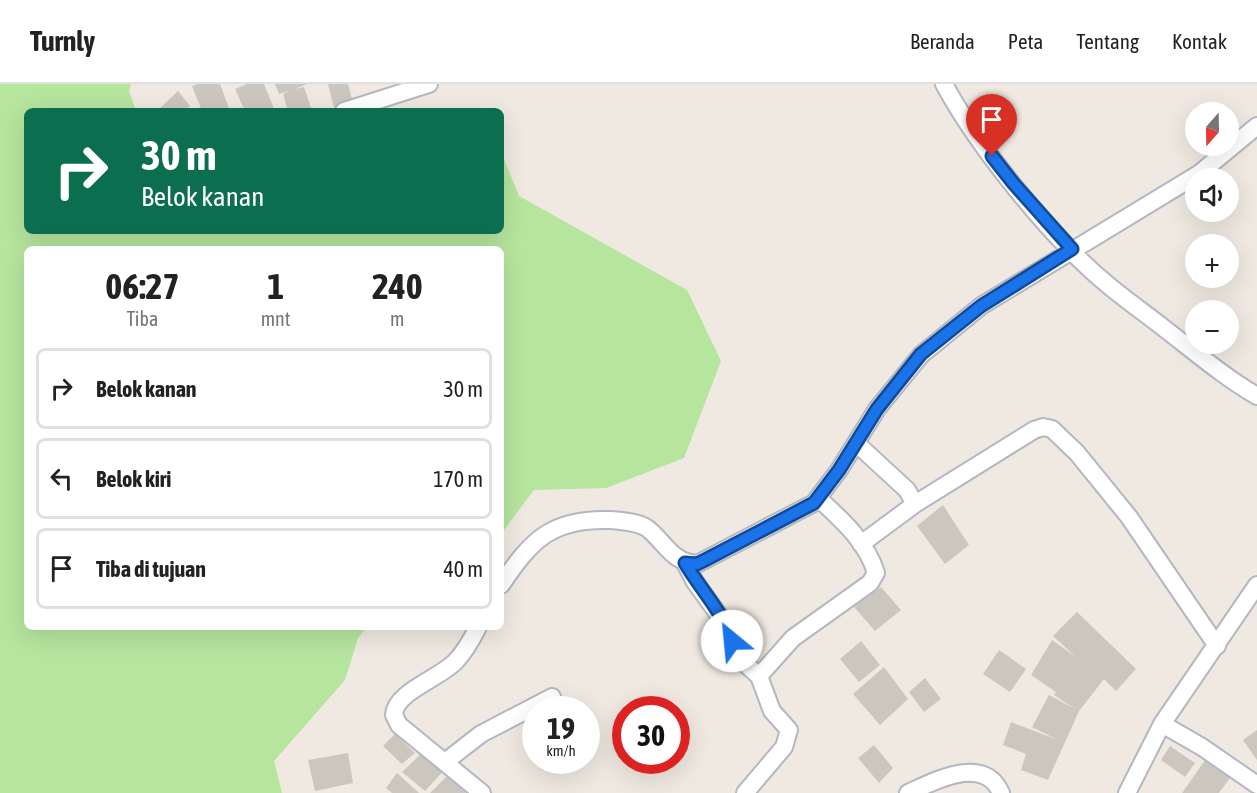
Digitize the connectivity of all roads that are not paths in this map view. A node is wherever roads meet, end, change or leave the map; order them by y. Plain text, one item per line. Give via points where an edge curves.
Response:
1 (429, 84) edge
2 (944, 84) edge
3 (353, 108) edge
4 (1257, 126) edge
5 (1072, 249) junction
6 (1257, 396) edge
7 (856, 443) junction
8 (818, 498) junction
9 (915, 504) junction
10 (861, 544) junction
11 (685, 563) junction
12 (504, 580) edge
13 (1257, 585) edge
14 (476, 630) edge
15 (1217, 646) junction
16 (759, 676) junction
17 (522, 713) edge
18 (1162, 724) junction
19 (445, 762) junction
20 (1254, 778) edge
21 (482, 793) edge
22 (745, 793) edge
23 (908, 793) edge
24 (1001, 793) edge
25 (1127, 793) edge

1 - 3 street
2 - 5 street via 1014,184
4 - 5 street via 1200,174
5 - 6 street via 1106,284
5 - 7 street via 981,306 921,354 877,409
7 - 8 street
7 - 9 street via 907,490
8 - 10 street
8 - 11 street via 793,516 697,564
9 - 10 street
9 - 15 street via 1034,430 1052,429 1077,453 1129,517
10 - 16 street via 876,573 870,584 793,638
11 - 12 street via 645,527 623,521 592,520 545,532 523,552
11 - 16 street via 726,625 740,659
13 - 15 street
14 - 19 street via 457,661 401,698 394,709 395,721
15 - 18 street
16 - 22 street via 772,711 790,733 784,747
17 - 19 street via 481,734
18 - 20 street
18 - 25 street
19 - 21 street
23 - 24 street via 944,777 970,772 986,776

